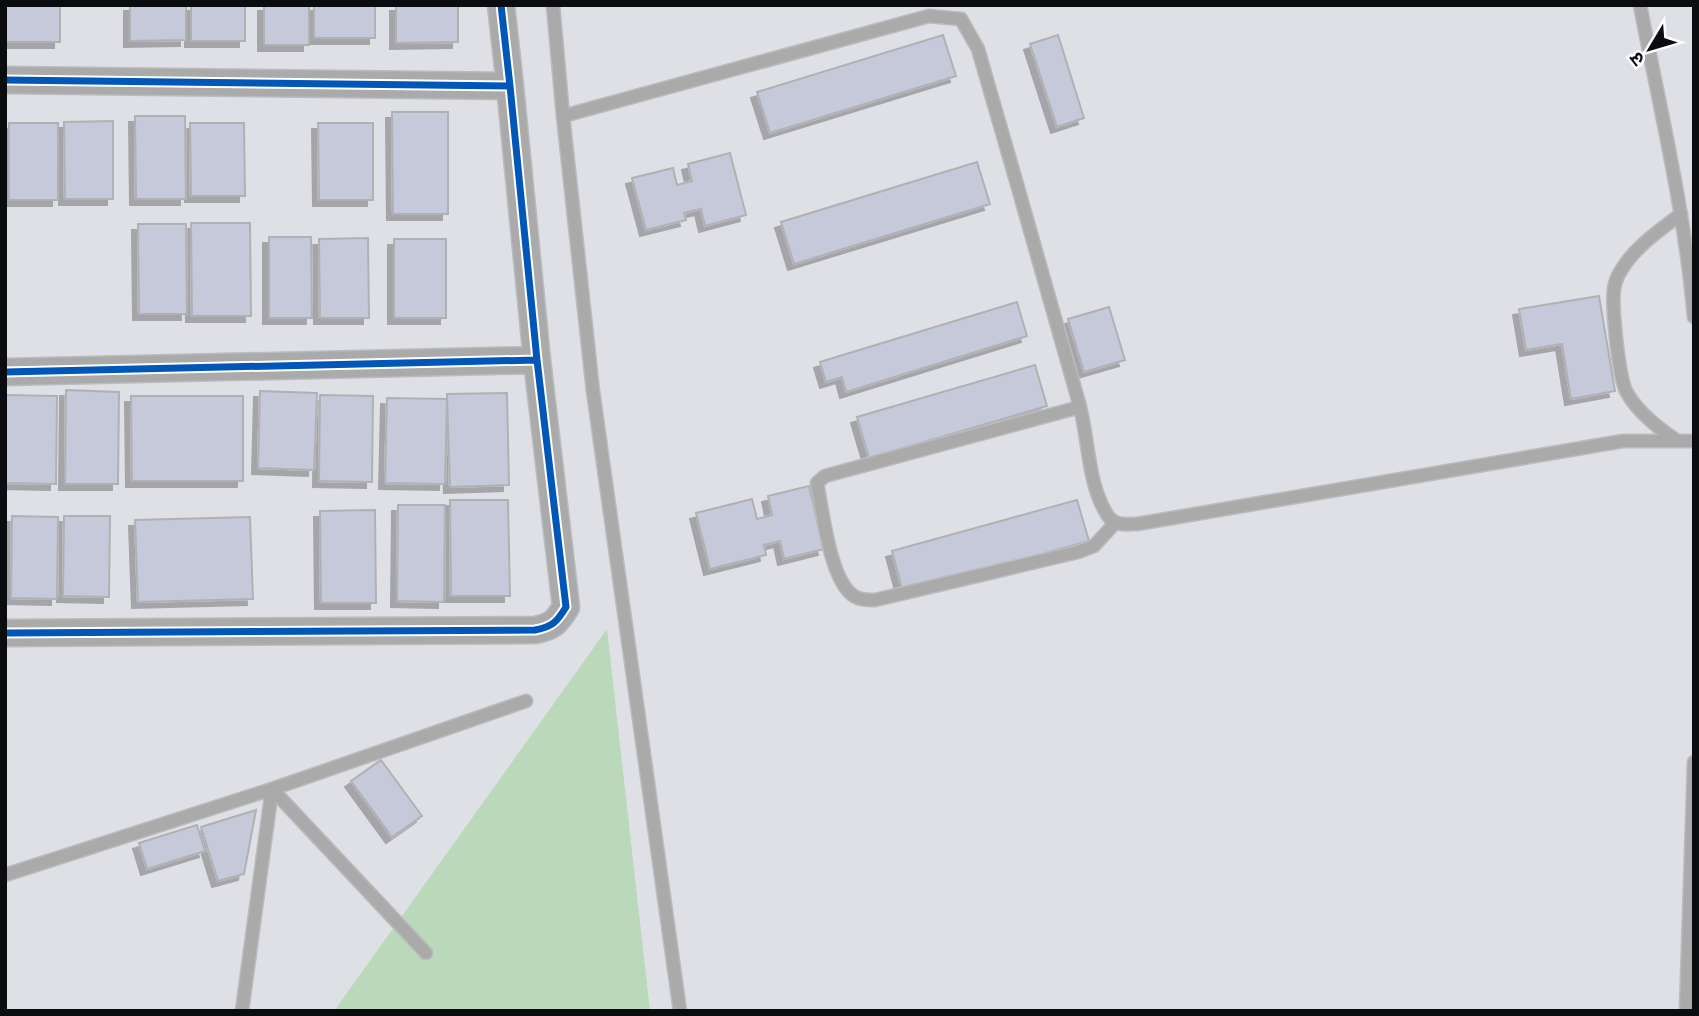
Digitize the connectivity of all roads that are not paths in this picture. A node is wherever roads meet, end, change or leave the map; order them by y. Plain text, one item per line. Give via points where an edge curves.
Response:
1 (500, 5) edge
2 (553, 5) edge
3 (1640, 5) edge
4 (5, 80) edge
5 (510, 86) junction
6 (563, 116) junction
7 (1681, 214) junction
8 (1694, 317) edge
9 (537, 360) junction
10 (5, 372) edge
11 (1080, 407) junction
12 (1676, 440) junction
13 (1694, 441) edge
14 (1115, 523) junction
15 (5, 633) edge
16 (526, 701) dead end
17 (1694, 762) edge
18 (272, 789) junction
19 (5, 875) edge
20 (426, 953) dead end
21 (242, 1011) edge
22 (680, 1011) edge
23 (1686, 1011) edge

1 - 5 street
2 - 6 lane
3 - 7 lane
4 - 5 street
5 - 9 street
6 - 11 lane via 929,16 961,19 978,49
6 - 22 lane via 593,391
7 - 8 lane
7 - 12 lane via 1632,257 1614,285 1622,381 1633,402
9 - 10 street
9 - 15 street via 566,607 559,620 547,628
11 - 14 lane via 1095,486
11 - 14 lane via 825,476 817,483 832,556 851,594 875,600 1078,552 1094,546
12 - 13 lane
12 - 14 lane via 1623,441 1137,524
16 - 18 lane
17 - 23 lane
18 - 19 lane
18 - 20 lane
18 - 21 lane

